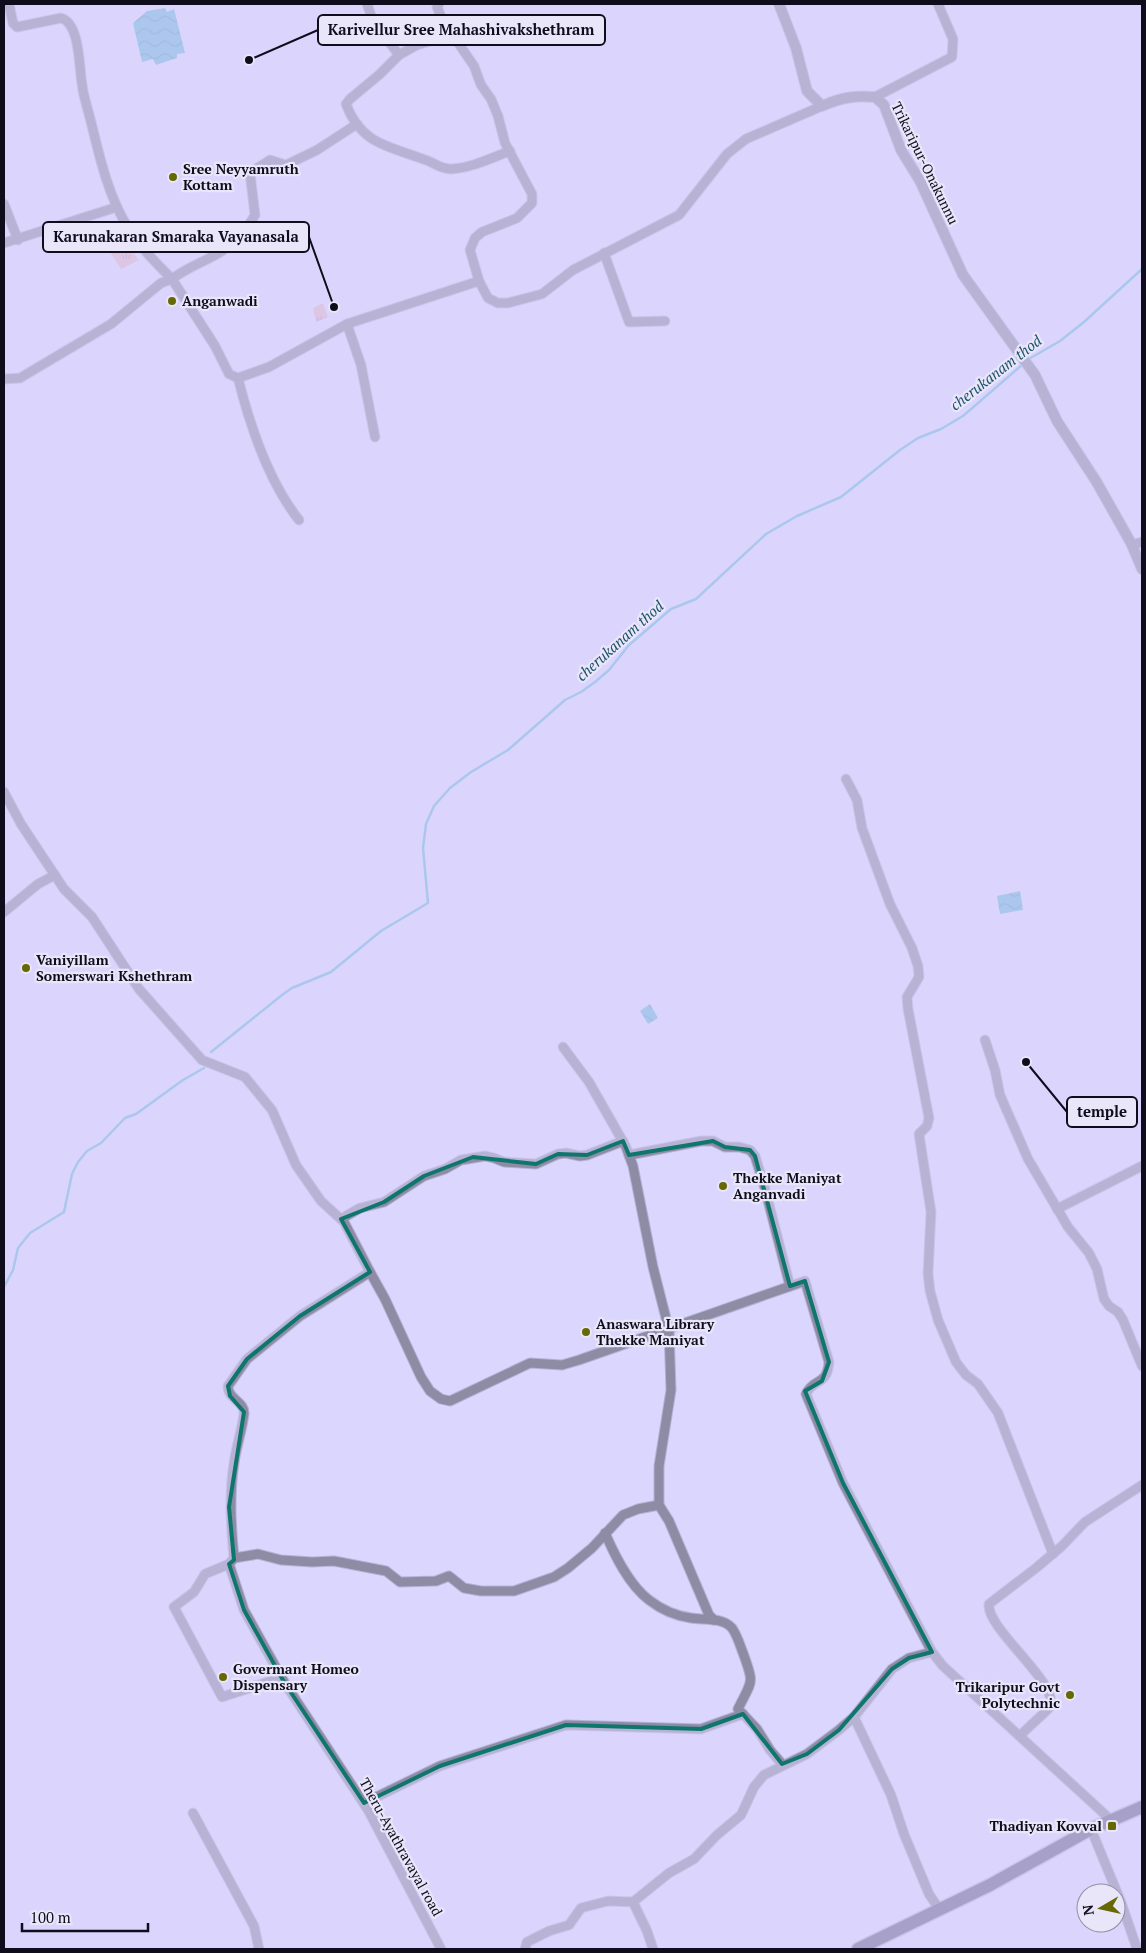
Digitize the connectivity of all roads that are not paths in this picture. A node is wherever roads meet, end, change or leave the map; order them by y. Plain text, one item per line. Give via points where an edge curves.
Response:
1 (9, 4) edge
2 (367, 4) edge
3 (439, 4) edge
4 (779, 4) edge
5 (938, 4) edge
6 (452, 34) junction
7 (399, 55) junction
8 (875, 97) junction
9 (822, 106) junction
10 (357, 124) junction
11 (510, 151) junction
12 (4, 204) edge
13 (117, 207) junction
14 (18, 240) junction
15 (4, 243) edge
16 (604, 253) junction
17 (172, 279) junction
18 (479, 281) junction
19 (665, 321) dead end
20 (348, 324) junction
21 (238, 378) junction
22 (4, 379) edge
23 (375, 437) dead end
24 (299, 520) dead end
25 (1142, 542) edge
26 (1132, 545) junction
27 (1142, 568) edge
28 (846, 779) dead end
29 (4, 792) edge
30 (55, 875) junction
31 (4, 912) edge
32 (985, 1040) dead end
33 (563, 1046) dead end
34 (622, 1141) junction
35 (629, 1155) junction
36 (1142, 1166) edge
37 (1057, 1209) junction
38 (341, 1219) junction
39 (370, 1272) junction
40 (790, 1286) junction
41 (669, 1330) junction
42 (1142, 1366) edge
43 (1142, 1485) edge
44 (659, 1505) junction
45 (605, 1534) junction
46 (1053, 1554) junction
47 (231, 1561) junction
48 (714, 1620) junction
49 (932, 1652) junction
50 (284, 1682) junction
51 (743, 1714) junction
52 (854, 1717) junction
53 (1020, 1736) junction
54 (782, 1764) junction
55 (364, 1804) junction
56 (1142, 1806) edge
57 (193, 1814) dead end
58 (1111, 1820) junction
59 (1091, 1829) junction
60 (633, 1902) junction
61 (939, 1910) junction
62 (259, 1949) edge
63 (441, 1949) edge
64 (525, 1949) edge
65 (653, 1949) edge
66 (858, 1949) edge
67 (1137, 1949) edge

1 - 13 street via 17,27 61,18 70,23 99,154
2 - 7 street via 373,21
3 - 6 street via 443,21
4 - 9 street via 796,48 807,91
5 - 8 street via 953,39 952,57
6 - 7 street via 417,45
6 - 11 street via 474,66 498,116 500,130
7 - 10 street via 346,104
8 - 9 street, Trikaripur-Onakunnu via 856,95
8 - 26 street, Trikaripur-Onakunnu via 884,105 901,150 920,182 963,275 1035,375 1057,421
9 - 16 street via 746,139 727,154 679,215
10 - 11 street via 361,131 379,143 424,159 436,167 451,169 473,165
10 - 17 street via 317,150 286,165 270,160 258,166 250,173 255,215 248,226 233,244
11 - 18 street via 532,194 532,203 517,218 475,238 470,250
12 - 14 street
13 - 14 street
13 - 17 street via 128,228
14 - 15 street
16 - 18 street via 573,270 542,294 508,303 488,298
16 - 19 street via 629,322
17 - 21 street via 229,374
17 - 22 street via 161,283 103,329 20,378
18 - 20 street
20 - 21 street via 269,367
20 - 23 street via 361,366
21 - 24 street via 264,459 285,502
25 - 26 street
26 - 27 street, Trikaripur-Onakunnu
28 - 46 street via 857,800 872,858 918,966 919,977 907,997 929,1118 927,1126 919,1134 930,1212 930,1291 956,1362 978,1384 998,1413
29 - 30 street
30 - 31 street via 38,884
30 - 38 street via 64,889 92,917 138,988 202,1060 245,1077 272,1110 296,1165 321,1201
32 - 37 street via 1000,1094 1015,1130
33 - 34 street via 589,1082
34 - 35 street
34 - 38 street via 587,1155 558,1154 536,1164 504,1162 485,1156 460,1160 424,1176 384,1202 360,1208
35 - 40 street via 701,1141 750,1150 755,1156 766,1193
35 - 41 street
36 - 37 street
37 - 42 street via 1090,1253 1104,1299 1123,1320
38 - 39 street
39 - 41 street via 430,1391 450,1401 524,1365 538,1362 562,1365
39 - 47 street via 300,1316 247,1359 228,1386 230,1396 239,1402 244,1412 229,1507
40 - 41 street
40 - 49 street via 805,1281 830,1362 822,1381 809,1388 808,1400 843,1483
41 - 44 street via 671,1390 659,1466
43 - 46 street via 1085,1522
44 - 45 street via 623,1515
44 - 48 street
45 - 47 street via 561,1572 514,1591 464,1588 449,1576 436,1581 400,1582 386,1571 334,1562 281,1560 258,1554
45 - 48 street via 627,1575 648,1600 678,1615
46 - 53 street via 988,1604 993,1619 1040,1678 1052,1701 1049,1710
47 - 50 street, Theru-Ayathravayal road via 244,1610
47 - 50 street via 204,1574 194,1592 174,1607 222,1697 271,1681
48 - 51 street via 732,1628 750,1669 750,1688 738,1709
49 - 52 street via 908,1658 892,1669
49 - 53 street via 943,1666
50 - 55 street, Theru-Ayathravayal road
51 - 54 street
51 - 55 street via 701,1729 566,1725 440,1766
52 - 54 street via 807,1754
52 - 61 street via 891,1795 925,1886
53 - 58 street
54 - 60 street via 764,1774 741,1815 694,1859 669,1873
55 - 63 street, Theru-Ayathravayal road
56 - 58 main road
57 - 62 street via 254,1926
58 - 59 main road
59 - 61 main road
59 - 67 street
60 - 64 street via 608,1901 581,1908 569,1925 549,1930 527,1942
60 - 65 street
61 - 66 main road

